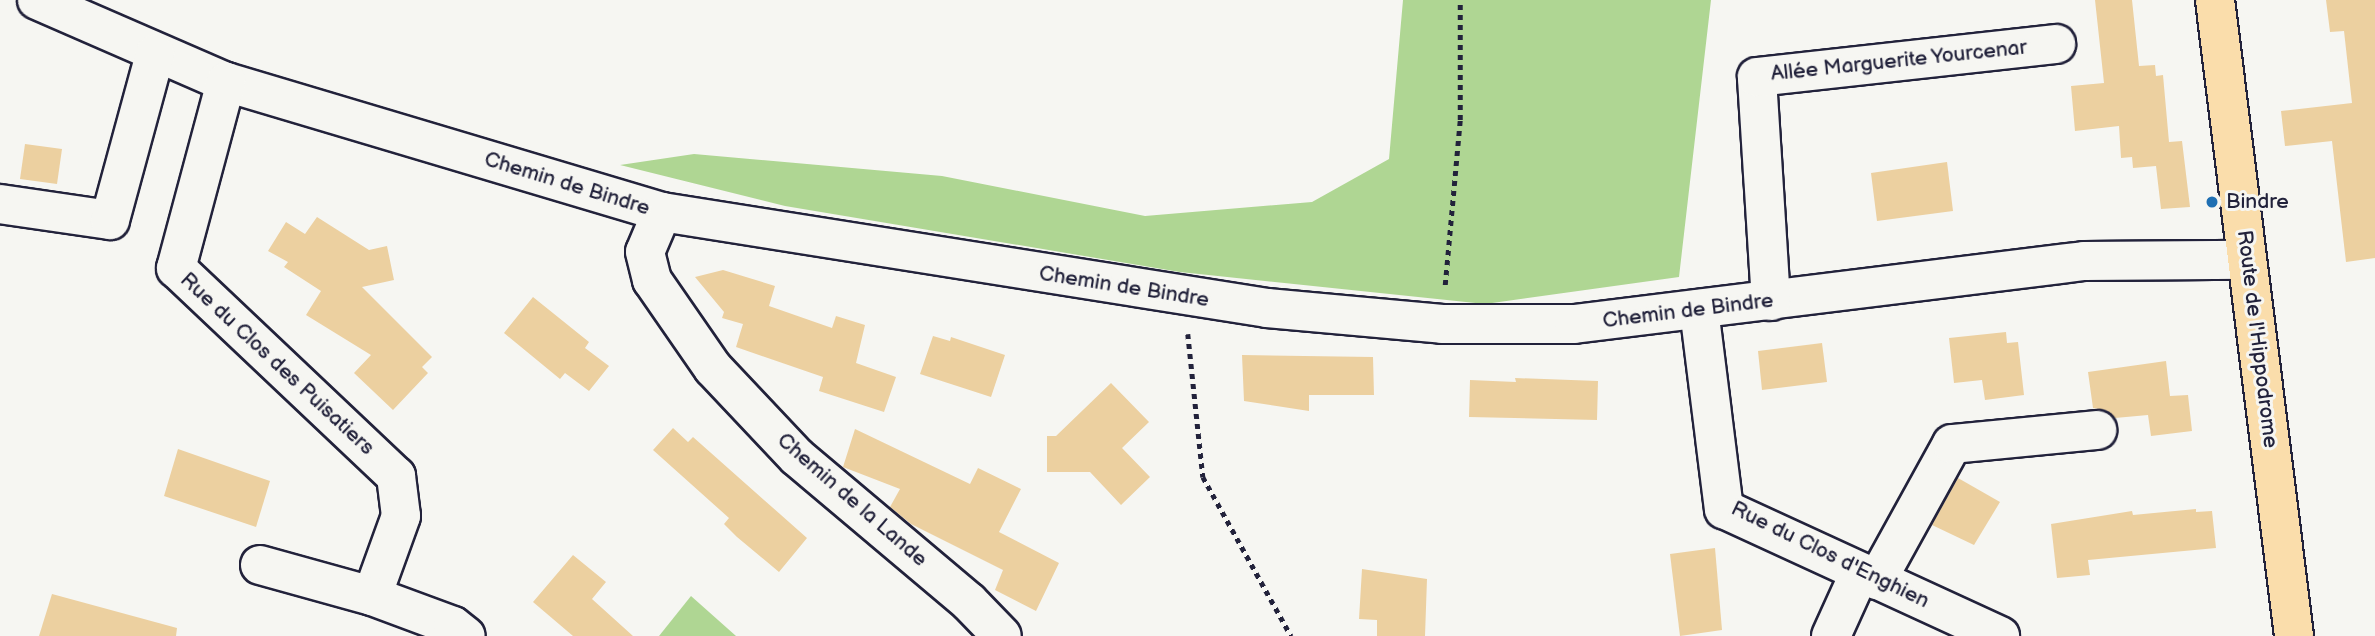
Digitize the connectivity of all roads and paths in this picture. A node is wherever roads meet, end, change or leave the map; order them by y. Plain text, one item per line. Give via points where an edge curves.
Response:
1 (37, 0) edge
2 (1460, 0) edge
3 (2215, 0) edge
4 (2056, 44) dead end
5 (155, 54) junction
6 (226, 82) junction
7 (0, 204) edge
8 (662, 212) junction
9 (2247, 260) junction
10 (1194, 299) junction
11 (1771, 301) junction
12 (1699, 309) junction
13 (1442, 324) junction
14 (2097, 430) dead end
15 (260, 565) dead end
16 (1869, 576) junction
17 (372, 596) junction
18 (466, 636) edge
19 (1002, 636) edge
20 (1291, 636) edge
21 (1831, 636) edge
22 (2000, 636) edge
23 (2294, 636) edge

1 - 5 street, Chemin de Bindre
2 - 13 path via 1460,120
3 - 9 main road, Route de l'Hippodrome
4 - 11 street, Allée Marguerite Yourcenar via 1757,77
5 - 6 street, Chemin de Bindre
5 - 7 street via 110,220
6 - 8 street, Chemin de Bindre
6 - 17 street, Rue du Clos des Puisatiers via 176,268 396,476 401,516
8 - 10 street, Chemin de Bindre
8 - 19 street, Chemin de la Lande via 645,252 652,280 713,368 797,457
9 - 11 street, Chemin de Bindre via 2084,261
9 - 23 main road, Route de l'Hippodrome
10 - 13 street, Chemin de Bindre
10 - 20 path via 1187,342 1203,477
11 - 12 street, Chemin de Bindre
12 - 13 street, Chemin de Bindre via 1574,324
12 - 16 street, Rue du Clos d'Enghien via 1724,509
14 - 16 street via 1952,444
15 - 17 street
16 - 21 street
16 - 22 street, Rue du Clos d'Enghien
17 - 18 street via 453,626

